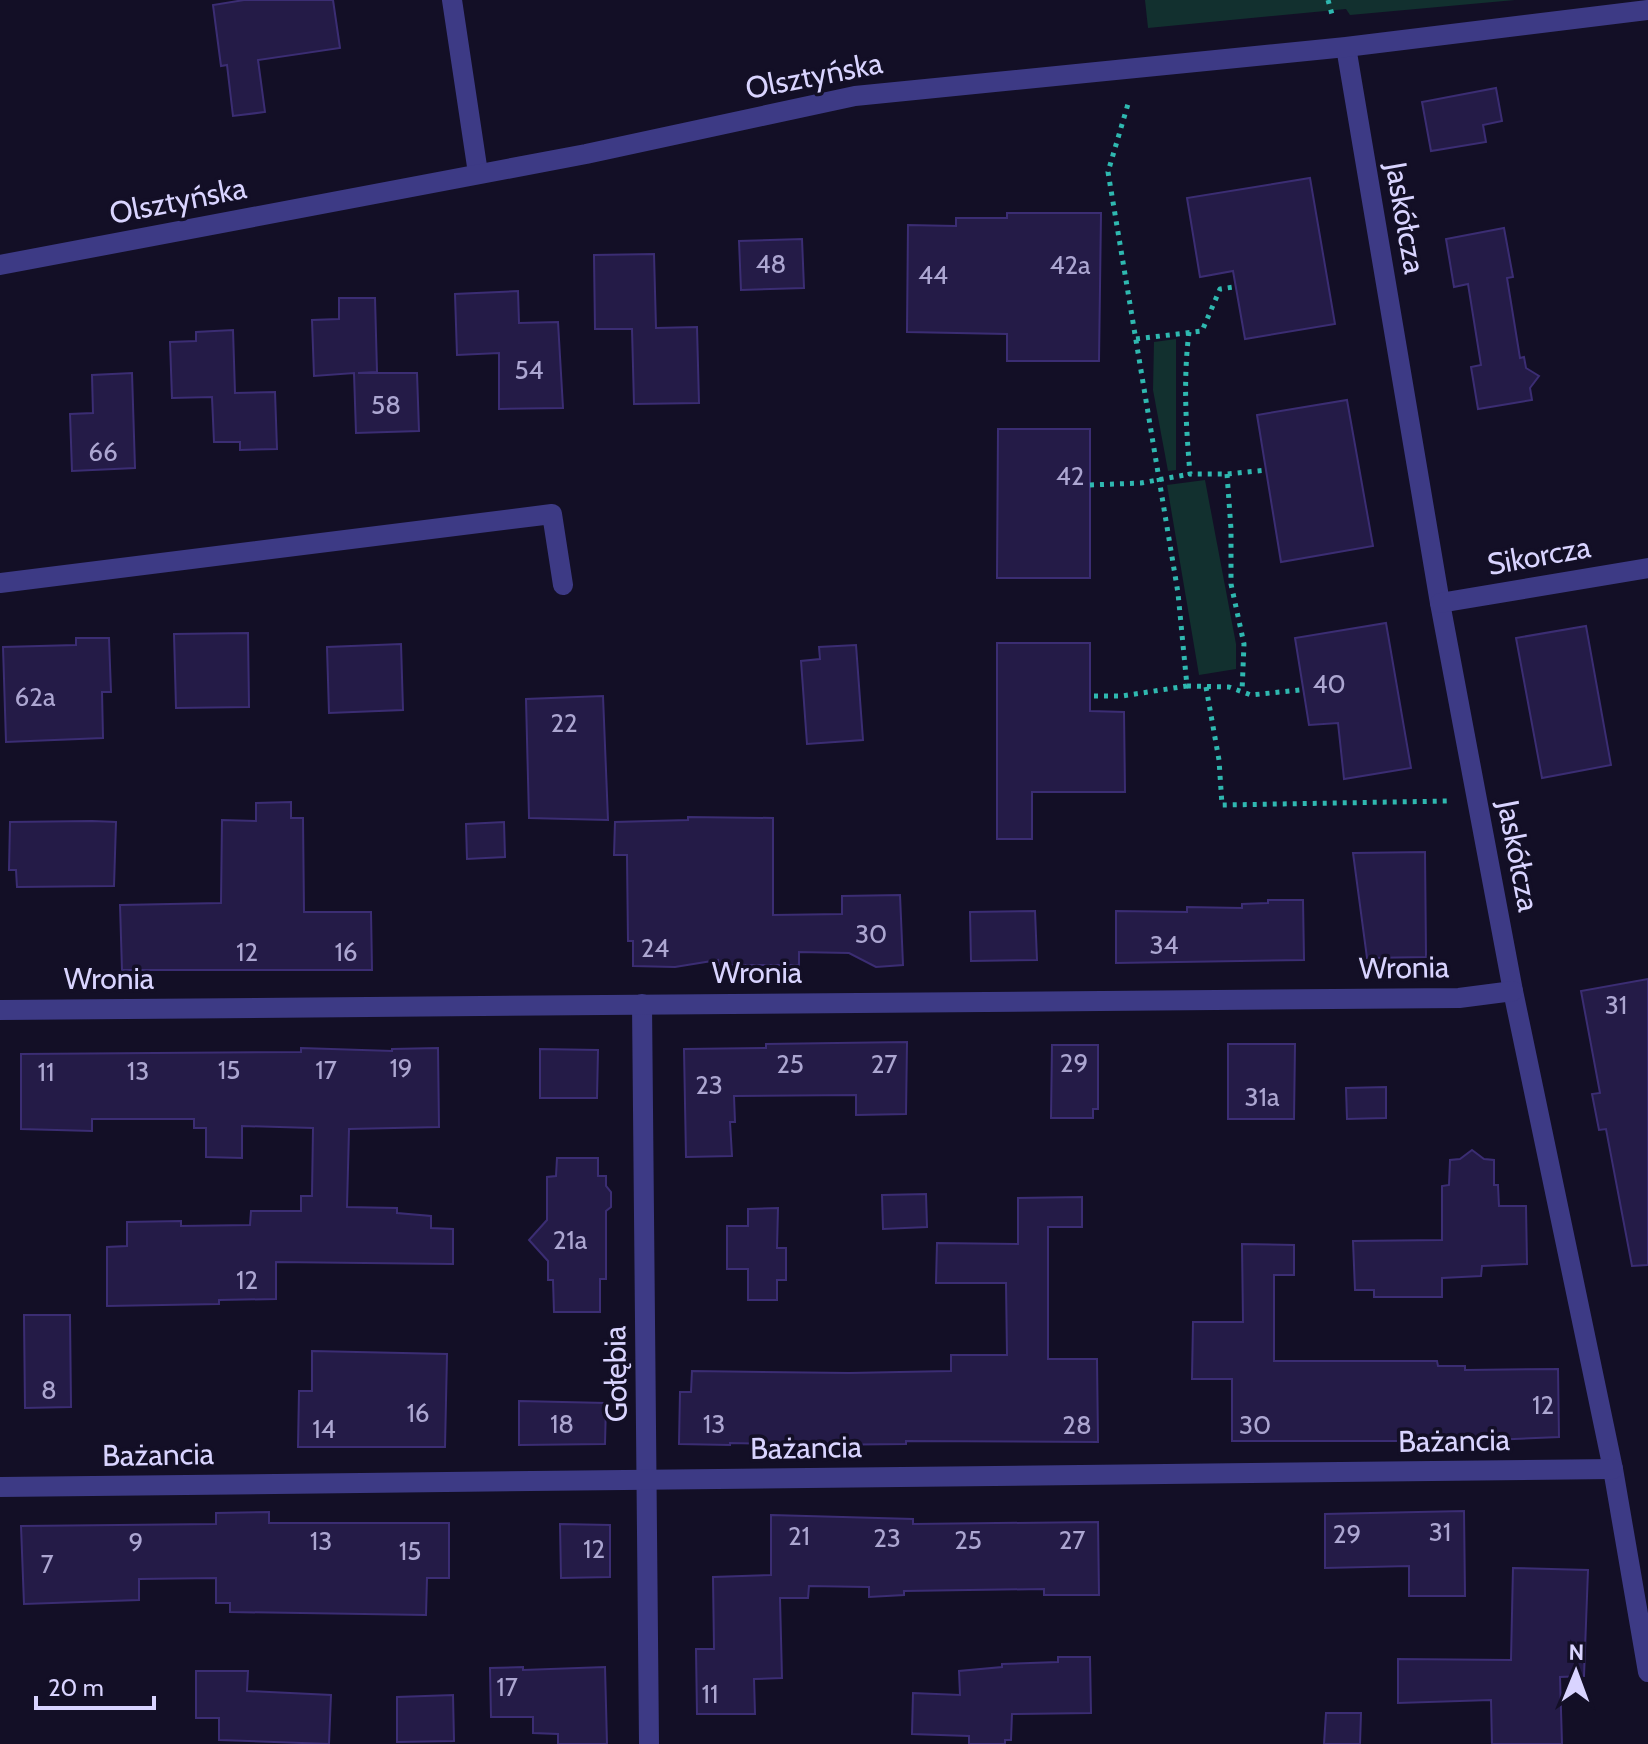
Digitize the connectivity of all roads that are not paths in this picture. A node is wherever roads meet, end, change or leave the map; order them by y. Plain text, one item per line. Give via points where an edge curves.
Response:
1 (452, 0) edge
2 (1648, 10) edge
3 (1346, 47) junction
4 (478, 173) junction
5 (0, 265) edge
6 (1648, 568) edge
7 (0, 583) edge
8 (563, 585) dead end
9 (1440, 603) junction
10 (1513, 991) junction
11 (642, 1004) junction
12 (0, 1010) edge
13 (1613, 1469) junction
14 (647, 1479) junction
15 (0, 1487) edge
16 (1648, 1672) edge
17 (649, 1744) edge

1 - 4 street
2 - 3 street, Olsztyńska
3 - 4 street, Olsztyńska via 855,96
3 - 9 street, Jaskółcza
4 - 5 street, Olsztyńska
6 - 9 street, Sikorcza
7 - 8 street via 552,514
9 - 10 street, Jaskółcza
10 - 11 street, Wronia via 1459,998
10 - 13 street, Jaskółcza
11 - 12 street, Wronia
11 - 14 street, Gołębia
13 - 14 street, Bażancia
13 - 16 street, Jaskółcza
14 - 15 street, Bażancia
14 - 17 street, Gołębia

